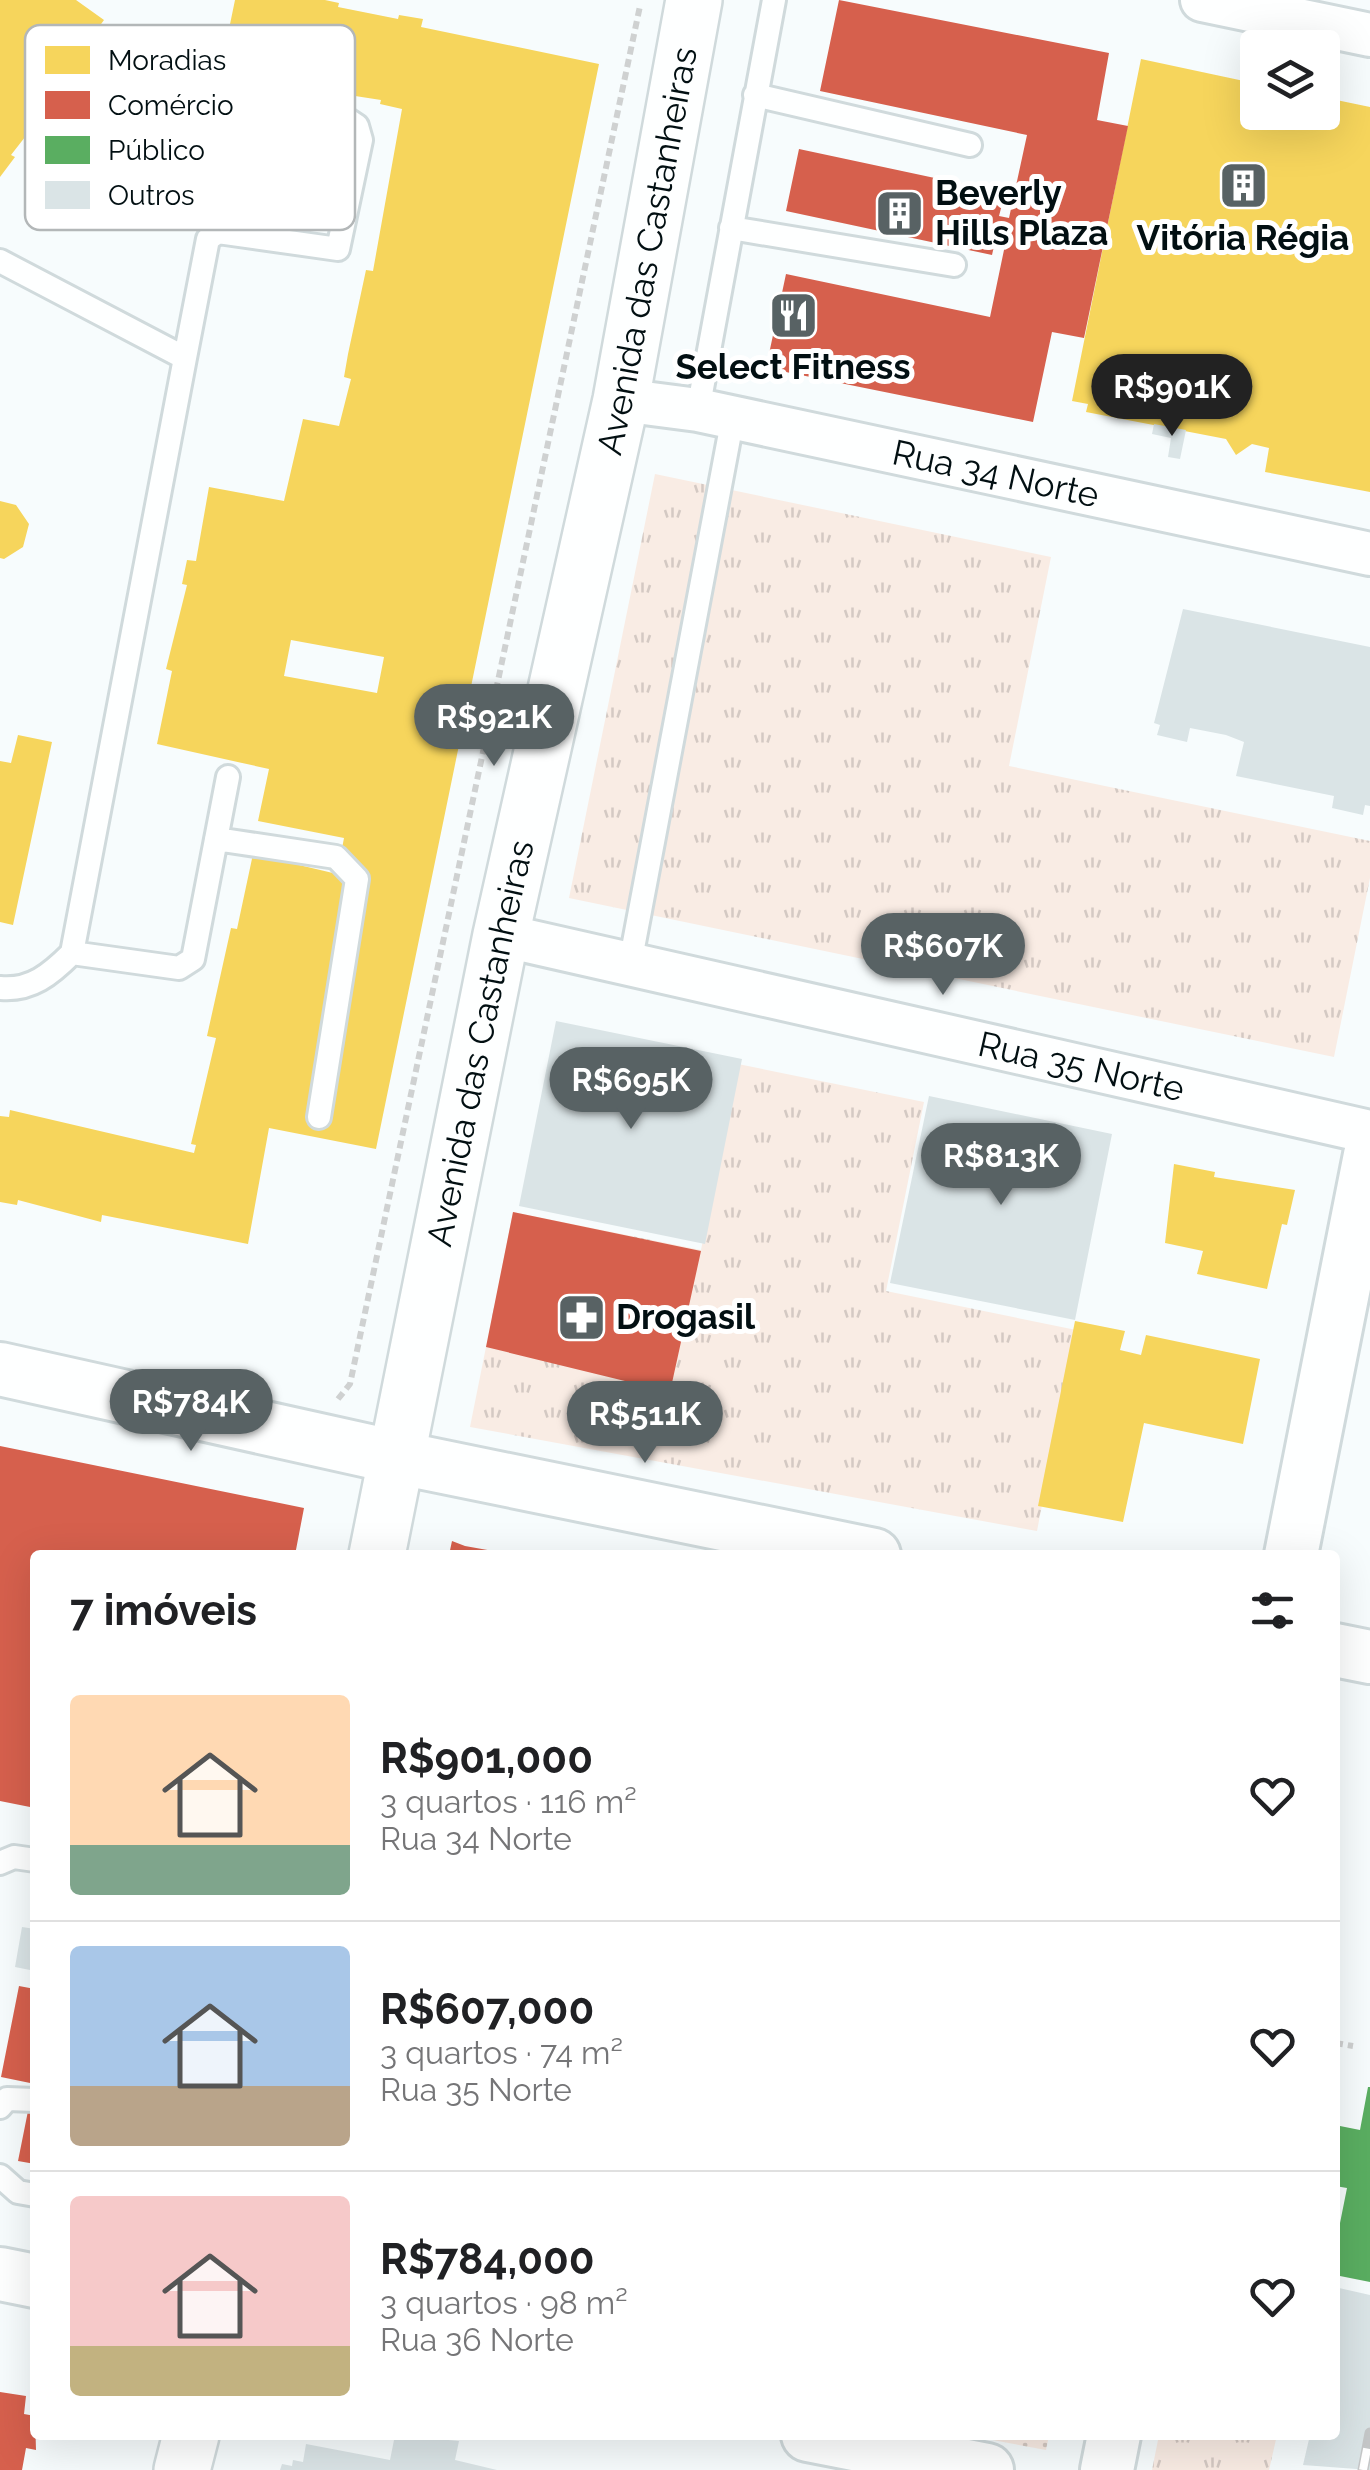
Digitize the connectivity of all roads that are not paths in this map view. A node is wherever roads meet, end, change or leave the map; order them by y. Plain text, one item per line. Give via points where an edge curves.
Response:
1 (694, 0) edge
2 (774, 0) edge
3 (1202, 0) edge
4 (1370, 35) edge
5 (755, 95) junction
6 (355, 125) edge
7 (970, 145) dead end
8 (355, 168) edge
9 (730, 228) junction
10 (342, 230) edge
11 (0, 261) edge
12 (954, 265) dead end
13 (184, 358) junction
14 (621, 400) junction
15 (716, 414) junction
16 (1370, 554) edge
17 (228, 777) dead end
18 (216, 839) junction
19 (501, 936) junction
20 (72, 953) junction
21 (630, 964) junction
22 (0, 988) edge
23 (319, 1118) dead end
24 (1370, 1132) edge
25 (1370, 1155) edge
26 (0, 1369) edge
27 (400, 1458) junction
28 (379, 1550) edge
29 (850, 1550) edge
30 (1291, 1550) edge
31 (1340, 1651) edge
32 (1370, 1657) edge
33 (30, 1859) edge
34 (0, 1863) edge
35 (30, 2100) edge
36 (0, 2107) edge
37 (0, 2176) edge
38 (30, 2194) edge
39 (0, 2274) edge
40 (30, 2280) edge
41 (190, 2440) edge
42 (834, 2440) edge
43 (1113, 2440) edge
44 (182, 2470) edge
45 (987, 2470) edge
46 (1107, 2470) edge

1 - 14 main road, Avenida das Castanheiras
2 - 5 lane
3 - 4 street
5 - 7 lane
5 - 9 lane
6 - 8 lane via 361,140
9 - 12 lane
9 - 15 lane
10 - 13 lane via 338,249 218,232 208,239
11 - 13 lane
13 - 20 lane
14 - 15 street, Rua 34 Norte
14 - 19 main road, Avenida das Castanheiras
15 - 16 street, Rua 34 Norte
15 - 21 lane
17 - 18 lane
18 - 20 lane via 193,959 186,966
18 - 23 lane via 336,857 357,879
19 - 21 street, Rua 35 Norte
19 - 27 main road, Avenida das Castanheiras
20 - 22 lane via 49,976 17,990
21 - 24 street, Rua 35 Norte
25 - 30 street
26 - 27 street
27 - 28 main road, Avenida das Castanheiras
27 - 29 street
31 - 32 street
33 - 34 lane via 14,1856
35 - 36 lane via 7,2100
37 - 38 lane
39 - 40 street
41 - 44 main road
42 - 45 street
43 - 46 street

